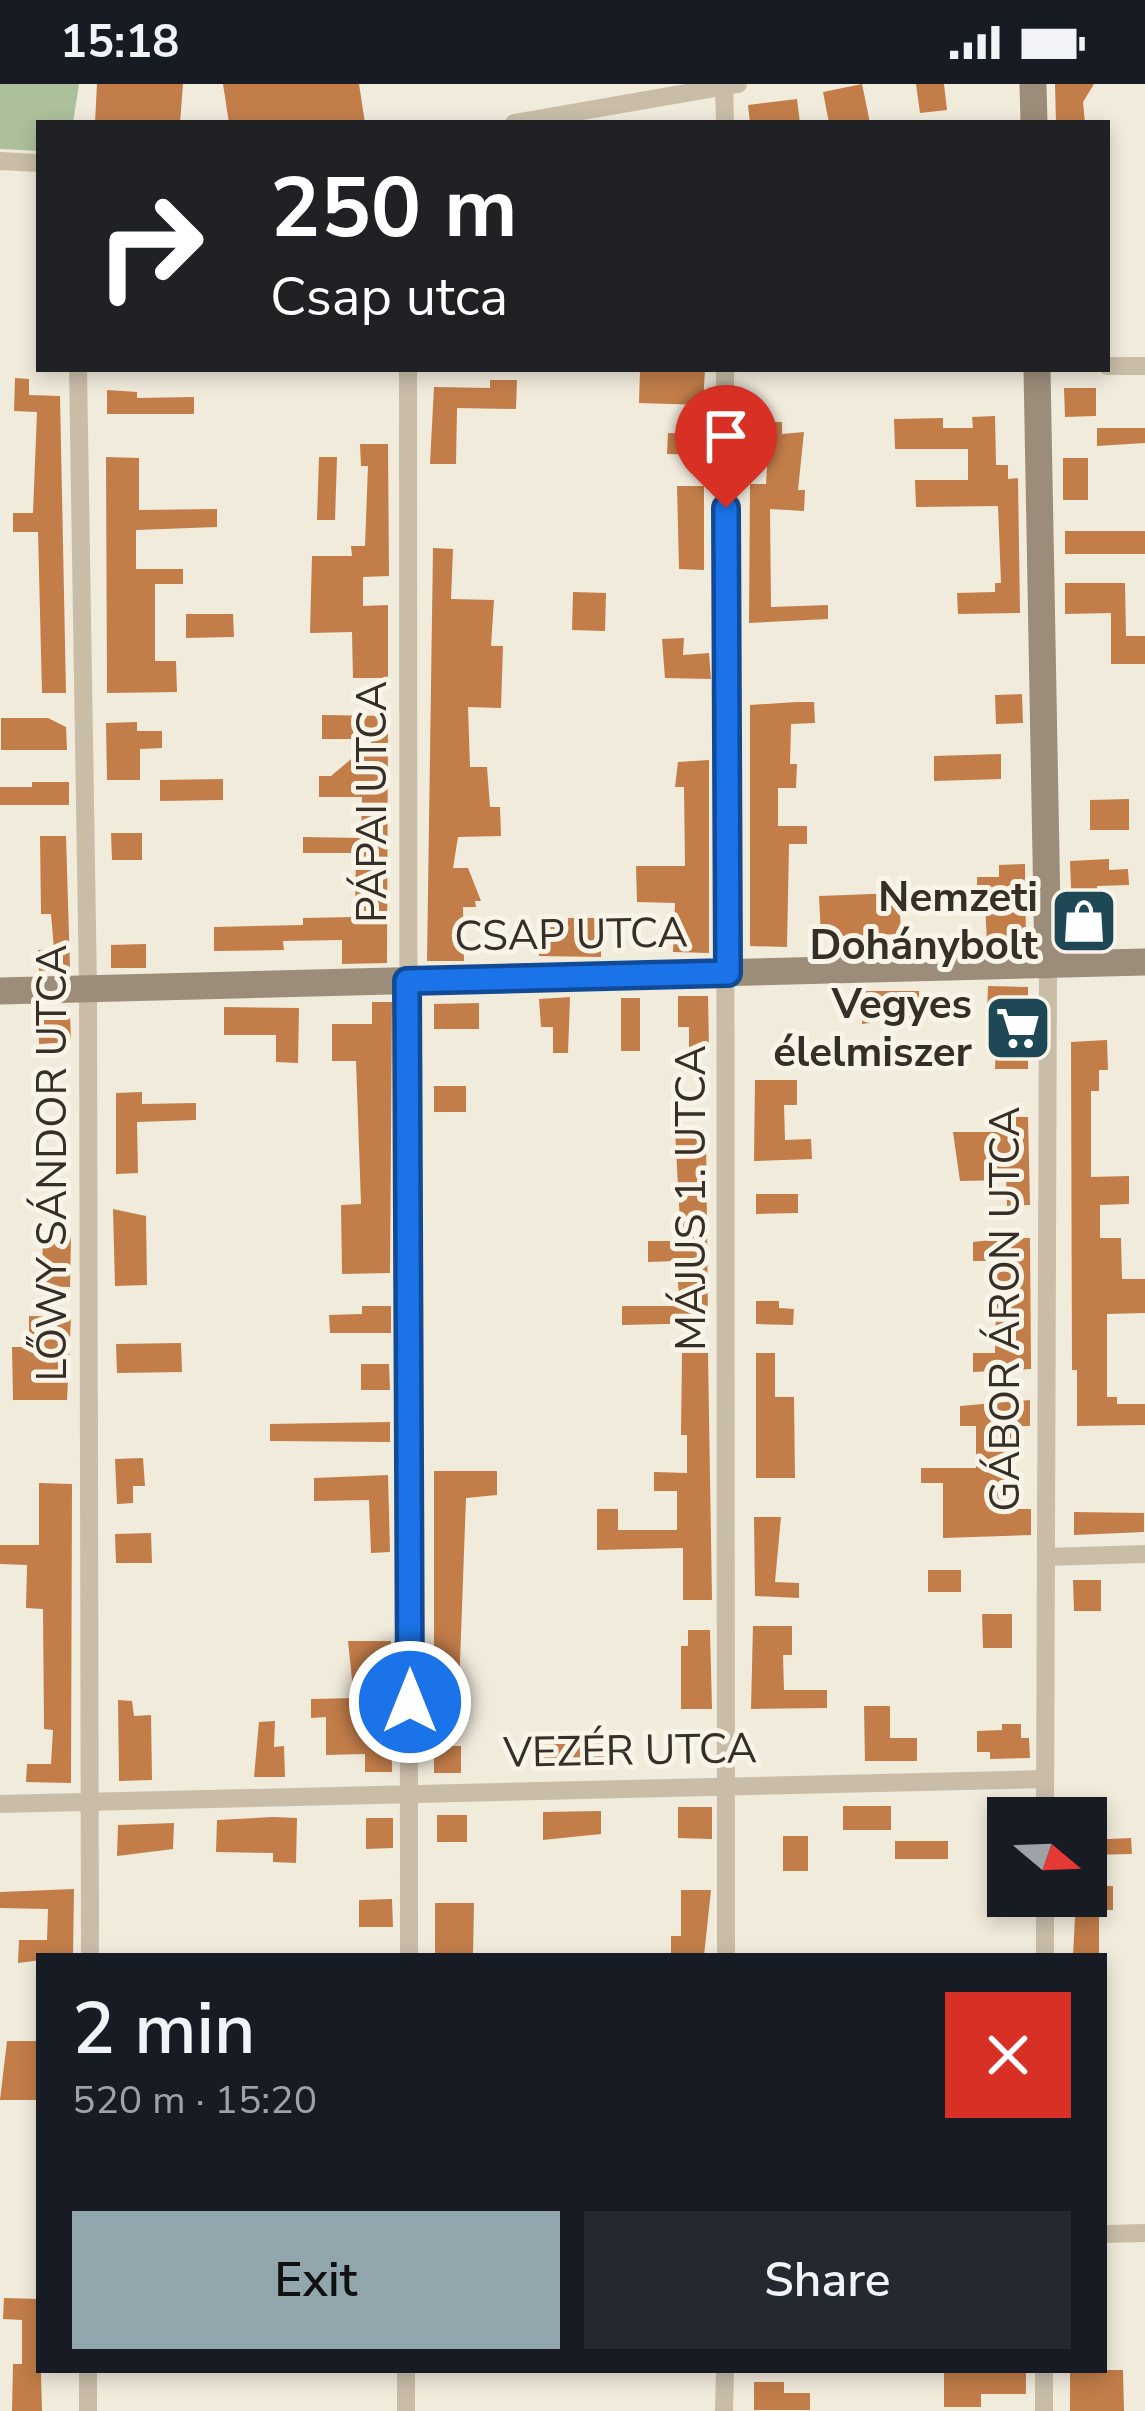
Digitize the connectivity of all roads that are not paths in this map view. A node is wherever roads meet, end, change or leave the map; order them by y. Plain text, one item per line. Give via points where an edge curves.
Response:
1 (1033, 84) edge
2 (732, 85) edge
3 (531, 120) edge
4 (725, 120) edge
5 (1034, 120) edge
6 (0, 161) edge
7 (36, 163) edge
8 (1110, 366) edge
9 (1145, 366) edge
10 (78, 372) edge
11 (408, 372) edge
12 (725, 372) edge
13 (1037, 372) edge
14 (1145, 962) edge
15 (1048, 964) junction
16 (728, 973) junction
17 (407, 981) junction
18 (88, 988) junction
19 (0, 991) edge
20 (1145, 1554) edge
21 (1046, 1557) junction
22 (1045, 1779) junction
23 (726, 1784) junction
24 (410, 1793) junction
25 (1045, 1797) edge
26 (0, 1804) edge
27 (91, 1804) junction
28 (1045, 1917) edge
29 (90, 1953) edge
30 (409, 1953) edge
31 (726, 1953) edge
32 (1045, 1953) edge
33 (1145, 2233) edge
34 (1107, 2234) edge
35 (88, 2373) edge
36 (406, 2373) edge
37 (724, 2373) edge
38 (1044, 2373) edge
39 (88, 2411) edge
40 (406, 2411) edge
41 (724, 2411) edge
42 (1044, 2411) edge

1 - 5 street
2 - 3 street
2 - 4 street
6 - 7 street
8 - 9 street
10 - 18 street, LŐWY SÁNDOR UTCA
11 - 17 street, PÁPAI UTCA
12 - 16 street, MÁJUS 1. UTCA
13 - 15 street, GÁBOR ÁRON UTCA
14 - 15 street, CSAP UTCA
15 - 16 street, CSAP UTCA
15 - 21 street, GÁBOR ÁRON UTCA
16 - 17 street, CSAP UTCA
16 - 23 street, MÁJUS 1. UTCA
17 - 18 street, CSAP UTCA
17 - 24 street, PÁPAI UTCA
18 - 19 street, CSAP UTCA
18 - 27 street, LŐWY SÁNDOR UTCA
20 - 21 street
21 - 22 street, GÁBOR ÁRON UTCA
22 - 23 street, VEZÉR UTCA
22 - 25 street, GÁBOR ÁRON UTCA
23 - 24 street, VEZÉR UTCA
23 - 31 street, MÁJUS 1. UTCA
24 - 27 street, VEZÉR UTCA
24 - 30 street, PÁPAI UTCA
26 - 27 street, VEZÉR UTCA
27 - 29 street, LŐWY SÁNDOR UTCA
28 - 32 street
33 - 34 street
35 - 39 street
36 - 40 street
37 - 41 street
38 - 42 street

